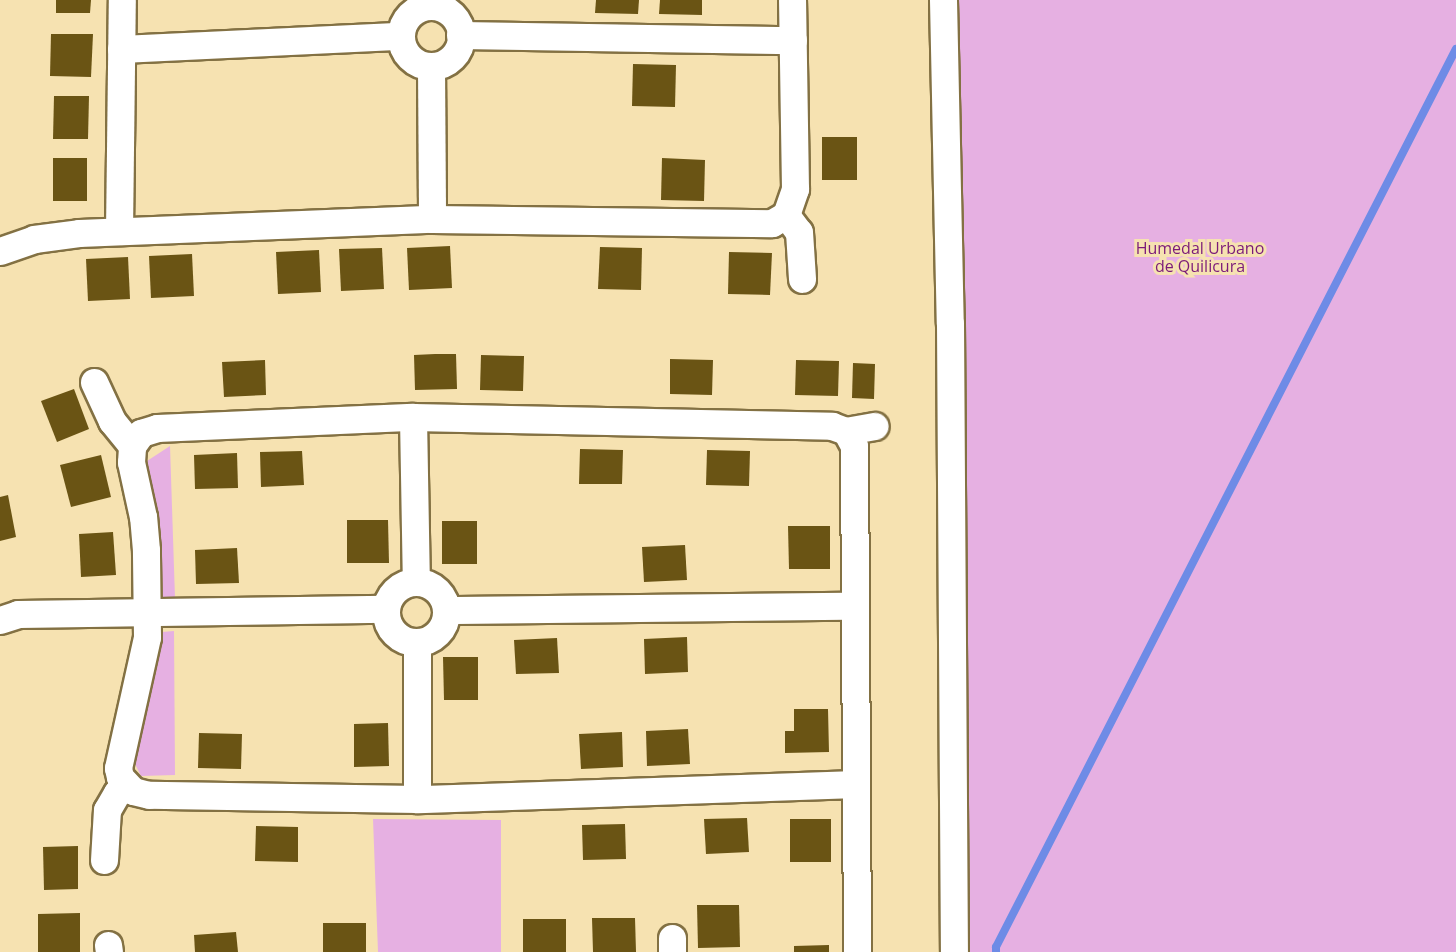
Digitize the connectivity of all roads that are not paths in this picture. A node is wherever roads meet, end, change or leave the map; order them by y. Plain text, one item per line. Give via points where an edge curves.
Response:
1 (122, 0) edge
2 (792, 0) edge
3 (943, 0) edge
4 (428, 3) edge
5 (460, 35) junction
6 (401, 36) junction
7 (793, 40) junction
8 (121, 49) junction
9 (431, 66) junction
10 (786, 215) junction
11 (432, 219) junction
12 (119, 231) junction
13 (0, 251) edge
14 (802, 279) dead end
15 (94, 382) dead end
16 (413, 417) junction
17 (875, 426) dead end
18 (846, 430) junction
19 (132, 446) junction
20 (416, 581) junction
21 (855, 606) junction
22 (386, 609) junction
23 (446, 610) junction
24 (147, 612) junction
25 (6, 614) edge
26 (417, 642) junction
27 (856, 784) junction
28 (126, 785) junction
29 (417, 799) junction
30 (104, 860) dead end
31 (857, 952) edge
32 (954, 952) edge

1 - 8 street
2 - 7 street
3 - 32 street via 950,323
4 - 5 street via 450,13
4 - 6 street via 409,16
5 - 7 street
5 - 9 street via 452,57
6 - 8 street
6 - 9 street via 410,57
7 - 10 street via 795,189
8 - 12 street
9 - 11 street
10 - 11 street via 772,223
10 - 14 street via 799,232
11 - 12 street
12 - 13 street via 34,239
15 - 19 street via 112,421
16 - 18 street via 832,426
16 - 19 street via 157,428 141,433
16 - 20 street
17 - 18 street
18 - 21 street via 854,446
19 - 24 street via 131,462 143,516
20 - 22 street via 399,587
20 - 23 street via 436,590
21 - 23 street
21 - 27 street
22 - 24 street
22 - 26 street via 394,632
23 - 26 street via 438,632
24 - 25 street
24 - 28 street via 145,650 118,758 120,777
26 - 29 street
27 - 29 street
27 - 31 street
28 - 29 street via 149,795
28 - 30 street via 117,793 104,820

